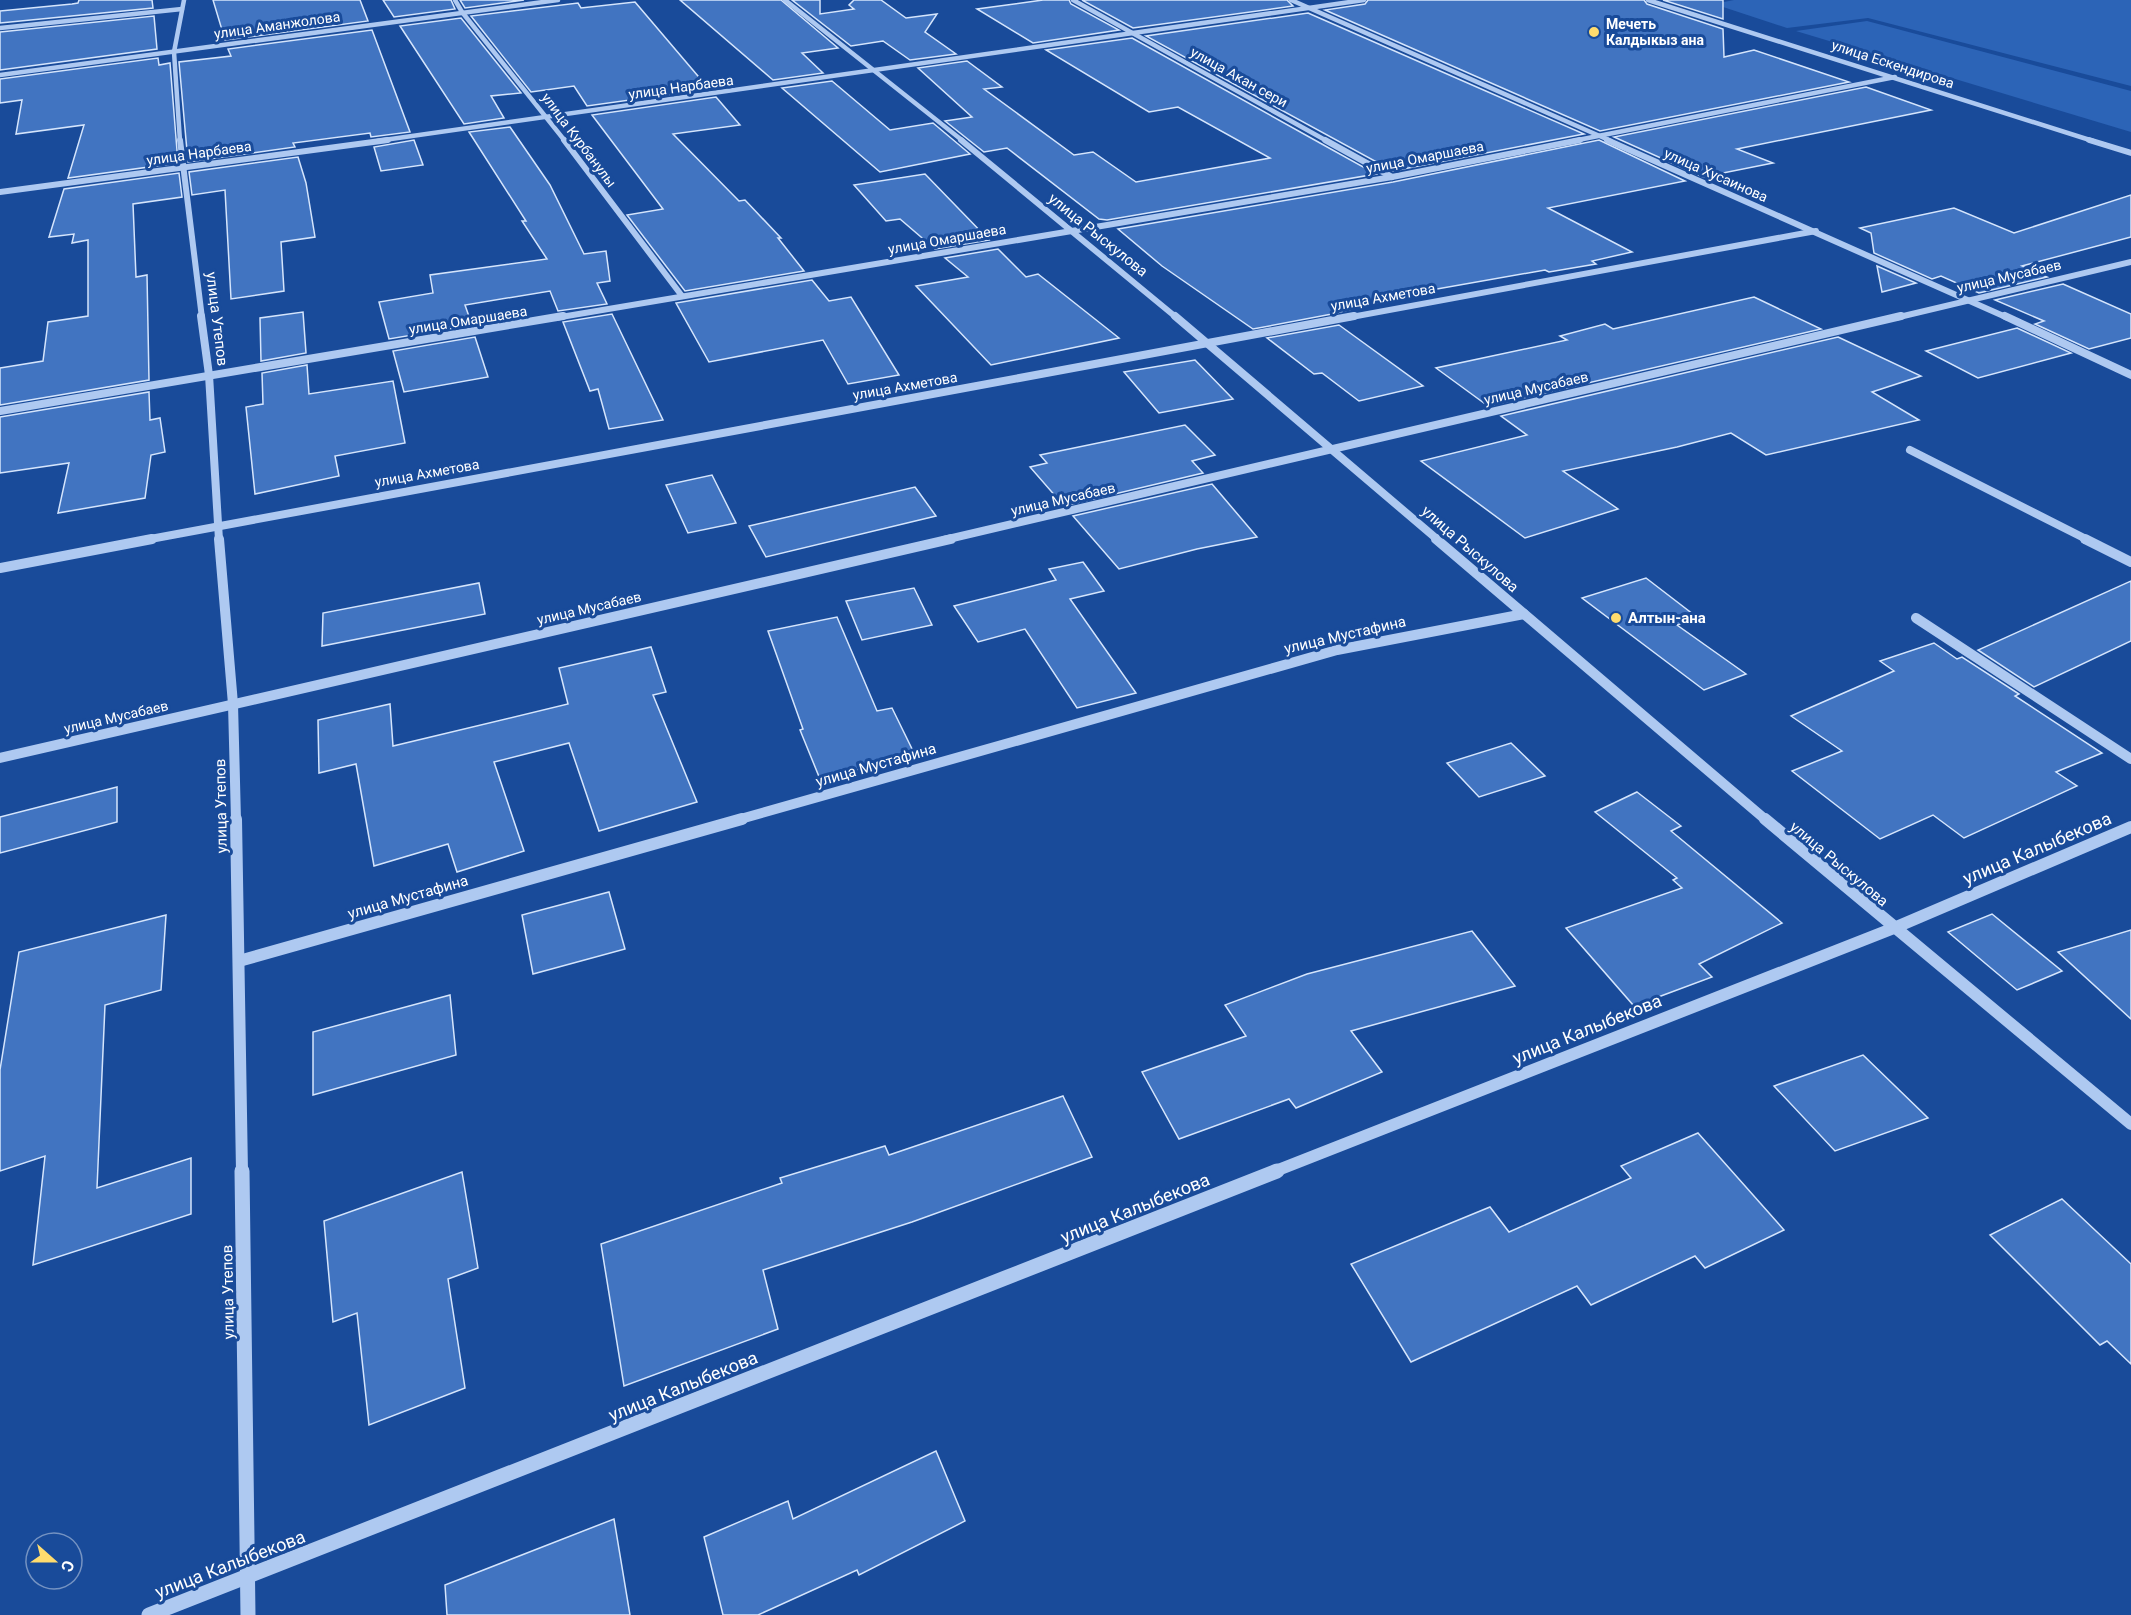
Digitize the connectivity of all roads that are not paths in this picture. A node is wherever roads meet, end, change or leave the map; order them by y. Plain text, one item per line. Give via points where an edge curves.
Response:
1 (455, 0) edge
2 (558, 0) edge
3 (785, 0) edge
4 (1073, 0) edge
5 (1291, 0) edge
6 (1364, 0) edge
7 (1648, 0) edge
8 (183, 5) edge
9 (1308, 8) junction
10 (462, 12) junction
11 (0, 28) edge
12 (1135, 33) junction
13 (174, 52) junction
14 (877, 71) junction
15 (0, 75) edge
16 (1895, 77) junction
17 (548, 118) junction
18 (1595, 135) junction
19 (2131, 153) edge
20 (182, 168) junction
21 (1392, 177) junction
22 (0, 192) edge
23 (1072, 230) junction
24 (1816, 231) junction
25 (2131, 262) edge
26 (682, 296) junction
27 (1968, 299) junction
28 (1209, 344) junction
29 (209, 375) junction
30 (2131, 375) edge
31 (0, 411) edge
32 (1335, 450) junction
33 (1910, 450) dead end
34 (218, 526) junction
35 (2131, 562) edge
36 (0, 568) edge
37 (1524, 614) junction
38 (1916, 618) dead end
39 (233, 704) junction
40 (0, 758) edge
41 (2131, 759) edge
42 (2131, 827) edge
43 (1894, 928) junction
44 (239, 961) junction
45 (2131, 1124) edge
46 (247, 1577) junction
47 (149, 1615) edge
48 (248, 1615) edge

1 - 10 street, улица Курбанулы
2 - 10 street, улица Аманжолова
3 - 14 street, улица Рыскулова
4 - 12 street, улица Акан сери
5 - 9 street, улица Хусаинова
6 - 9 street, улица Нарбаева
7 - 16 street, улица Ескендирова
8 - 11 street
8 - 13 street, улица Утепов
9 - 12 street, улица Нарбаева
9 - 18 street, улица Хусаинова
10 - 13 street, улица Аманжолова
10 - 17 street, улица Курбанулы
12 - 14 street, улица Нарбаева
12 - 21 street, улица Акан сери
13 - 15 street, улица Аманжолова
13 - 20 street, улица Утепов
14 - 17 street, улица Нарбаева
14 - 23 street, улица Рыскулова
16 - 18 street, улица Омаршаева
16 - 19 street, улица Ескендирова
17 - 20 street, улица Нарбаева
17 - 26 street, улица Курбанулы
18 - 21 street, улица Омаршаева
18 - 24 street, улица Хусаинова
20 - 22 street, улица Нарбаева
20 - 29 street, улица Утепов
21 - 23 street, улица Омаршаева
23 - 26 street, улица Омаршаева
23 - 28 street, улица Рыскулова
24 - 27 street, улица Хусаинова
24 - 28 street, улица Ахметова
25 - 27 street, улица Мусабаев
26 - 29 street, улица Омаршаева
27 - 30 street, улица Хусаинова
27 - 32 street, улица Мусабаев
28 - 32 street, улица Рыскулова
28 - 34 street, улица Ахметова
29 - 31 street, улица Омаршаева
29 - 34 street, улица Утепов
32 - 37 street, улица Рыскулова
32 - 39 street, улица Мусабаев
33 - 35 street
34 - 36 street, улица Ахметова
34 - 39 street, улица Утепов
37 - 43 street, улица Рыскулова
37 - 44 street, улица Мустафина via 1337,650
38 - 41 street
39 - 40 street, улица Мусабаев
39 - 44 street, улица Утепов
42 - 43 street, улица Калыбекова
43 - 45 street, улица Рыскулова
43 - 46 street, улица Калыбекова
44 - 46 street, улица Утепов
46 - 47 street, улица Калыбекова
46 - 48 street, улица Утепов

